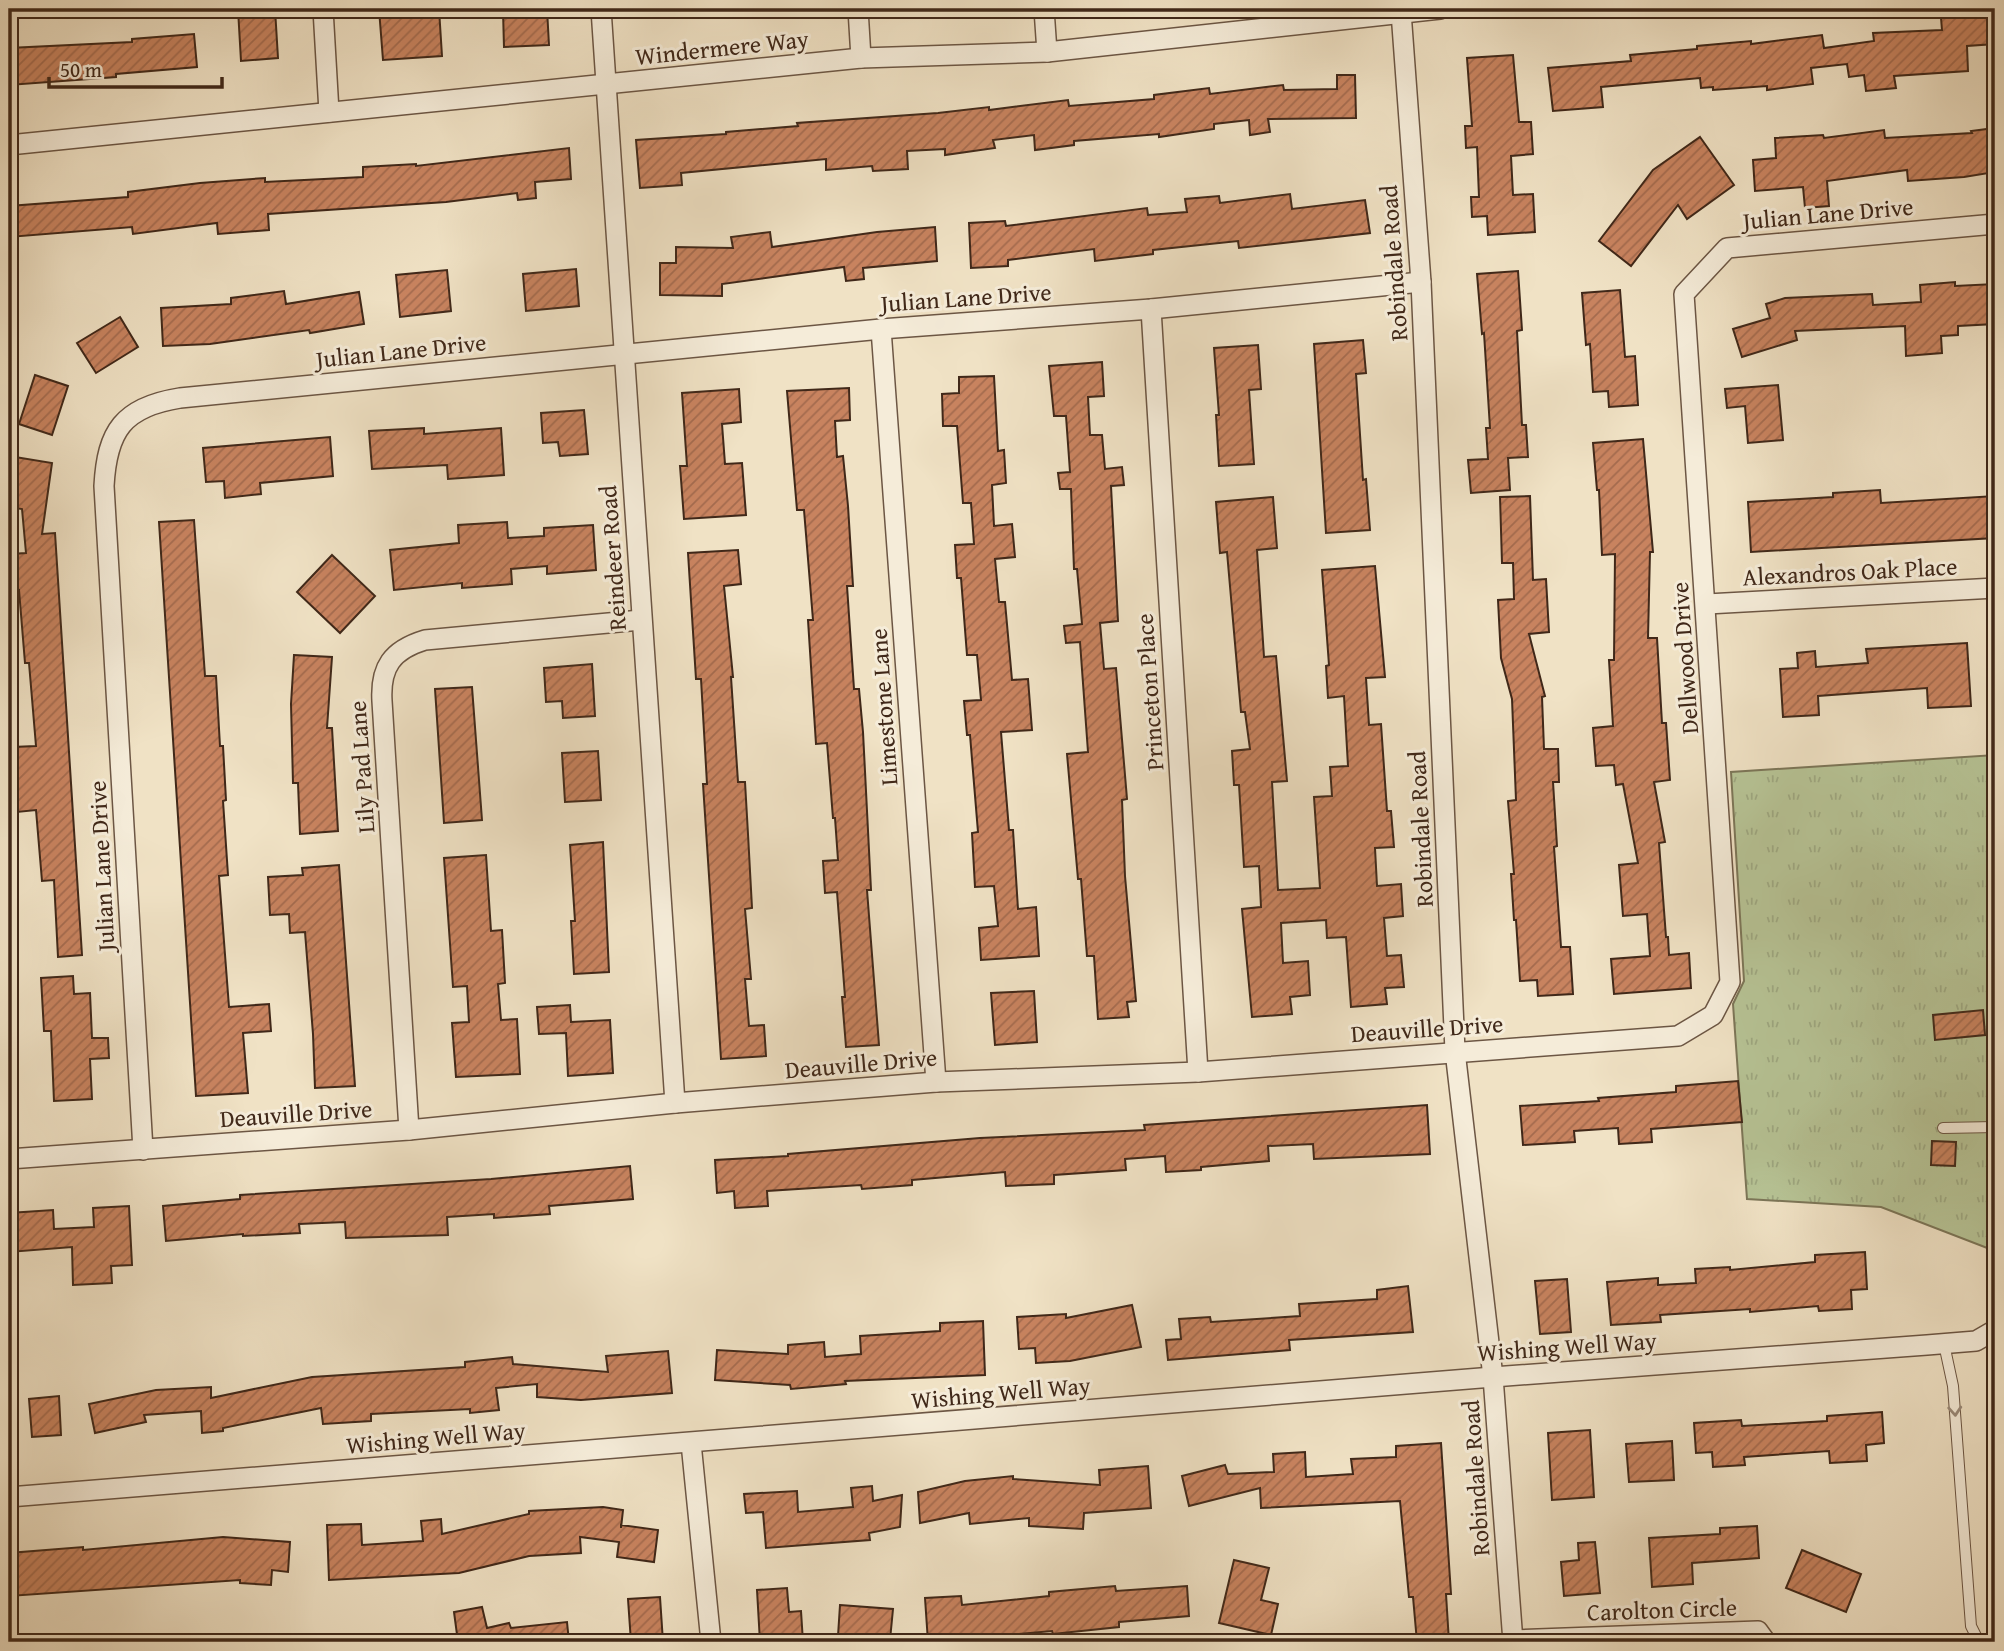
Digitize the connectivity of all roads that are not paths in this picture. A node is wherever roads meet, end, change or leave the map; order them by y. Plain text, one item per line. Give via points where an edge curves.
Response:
1 (323, 9) edge
2 (601, 9) edge
3 (858, 9) edge
4 (1044, 9) edge
5 (1440, 9) edge
6 (1401, 12) junction
7 (1047, 52) junction
8 (861, 58) junction
9 (606, 85) junction
10 (330, 112) junction
11 (9, 145) edge
12 (1995, 224) edge
13 (1421, 282) junction
14 (1685, 294) joint
15 (1151, 309) junction
16 (881, 328) junction
17 (624, 353) junction
18 (1995, 588) edge
19 (1707, 604) junction
20 (641, 620) junction
21 (1713, 1015) joint
22 (1455, 1051) junction
23 (1198, 1072) junction
24 (936, 1082) junction
25 (675, 1103) junction
26 (1944, 1128) dead end
27 (1995, 1128) edge
28 (409, 1129) junction
29 (143, 1150) junction
30 (9, 1159) edge
31 (1995, 1330) edge
32 (1944, 1344) junction
33 (1493, 1377) junction
34 (691, 1443) junction
35 (9, 1497) edge
36 (1513, 1641) edge
37 (711, 1642) edge
38 (1766, 1642) edge
39 (1979, 1642) edge

1 - 10 street
2 - 9 street, Reindeer Road
3 - 8 street
4 - 7 street
5 - 6 street, Windermere Way
6 - 7 street, Windermere Way
6 - 13 street, Robindale Road
7 - 8 street, Windermere Way
8 - 9 street, Windermere Way
9 - 10 street, Windermere Way
9 - 17 street, Reindeer Road
10 - 11 street, Windermere Way
12 - 14 street, Julian Lane Drive via 1727,248
13 - 15 street, Julian Lane Drive
13 - 22 street, Robindale Road
14 - 19 street, Dellwood Drive
15 - 16 street, Julian Lane Drive
15 - 23 street, Princeton Place
16 - 17 street, Julian Lane Drive
16 - 24 street, Limestone Lane
17 - 20 street, Reindeer Road
17 - 29 street, Julian Lane Drive via 166,400 140,410 117,430 110,442 104,486
18 - 19 street, Alexandros Oak Place
19 - 21 street, Dellwood Drive via 1730,982
20 - 25 street, Reindeer Road
20 - 28 street, Lily Pad Lane via 425,640 406,647 385,671 382,702
21 - 22 street, Deauville Drive via 1678,1036
22 - 23 street, Deauville Drive
22 - 33 street, Robindale Road
23 - 24 street, Deauville Drive
24 - 25 street, Deauville Drive
25 - 28 street, Deauville Drive
26 - 27 lane
28 - 29 street, Deauville Drive
29 - 30 street, Deauville Drive
31 - 32 street, Wishing Well Way via 1976,1341
32 - 33 street, Wishing Well Way
32 -> 39 lane via 1953,1386 1971,1626
33 - 34 street, Wishing Well Way
33 - 36 street, Robindale Road
34 - 35 street, Wishing Well Way
34 - 37 street
36 - 38 street, Carolton Circle via 1758,1631

